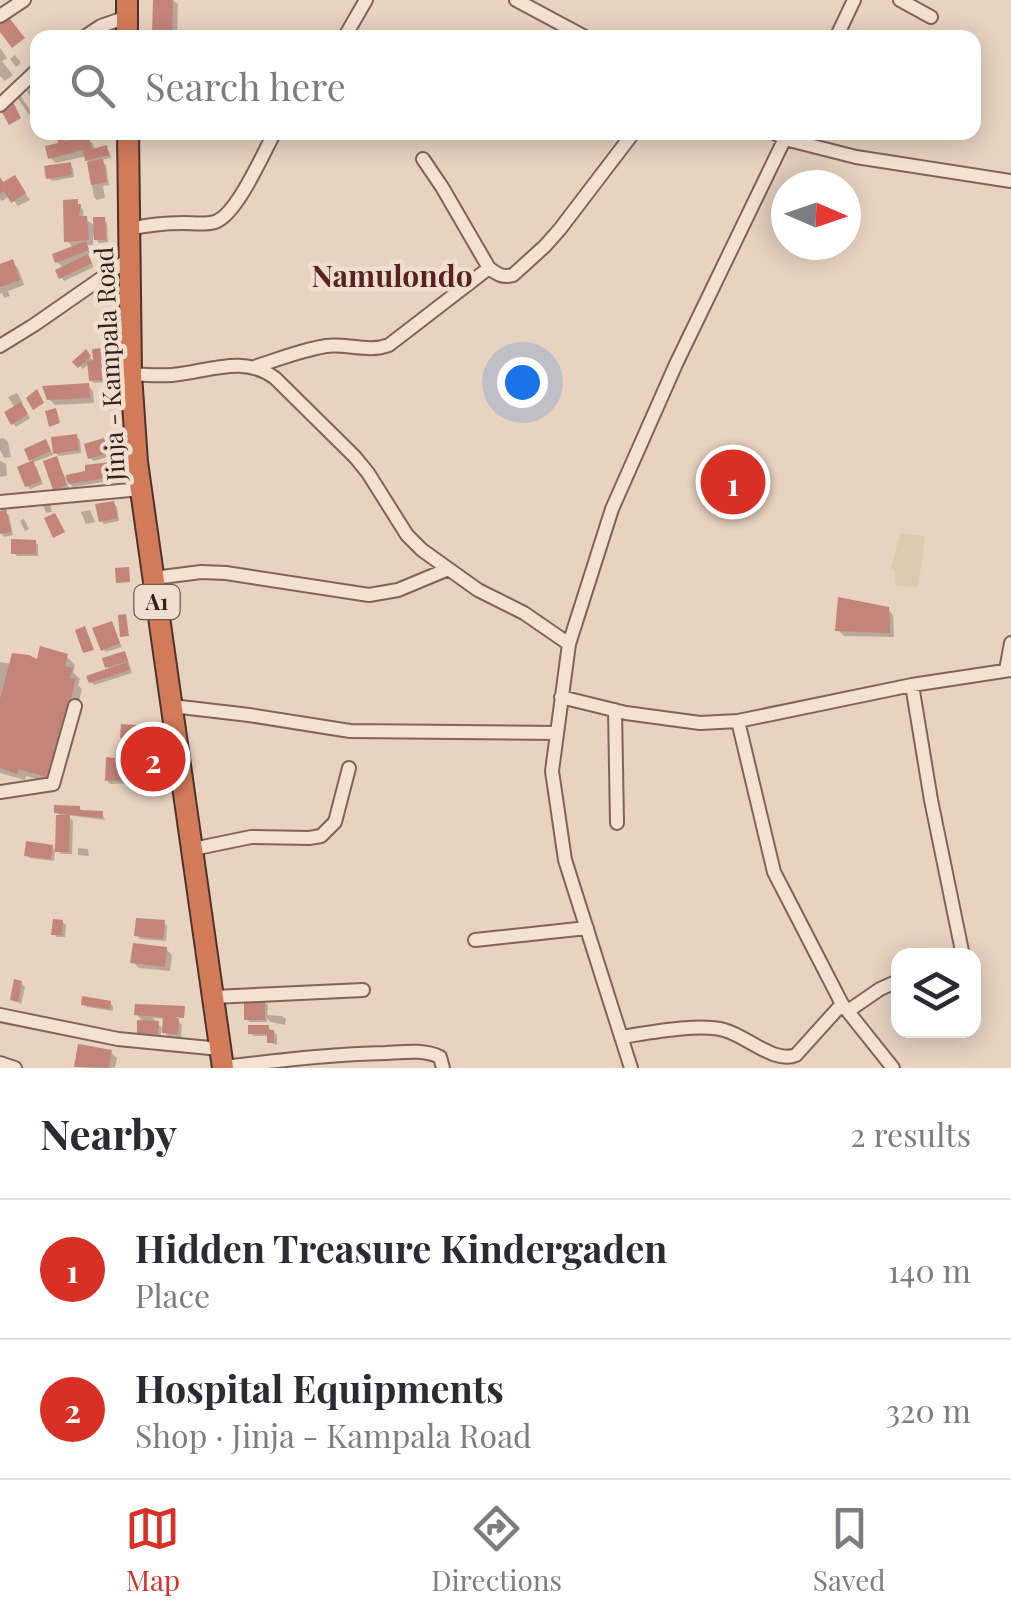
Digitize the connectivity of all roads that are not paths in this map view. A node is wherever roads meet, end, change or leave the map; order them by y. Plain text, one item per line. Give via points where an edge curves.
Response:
1 (24, 0) edge
2 (366, 0) edge
3 (516, 0) edge
4 (854, 0) edge
5 (900, 0) edge
6 (0, 16) edge
7 (127, 18) edge
8 (931, 18) dead end
9 (95, 30) edge
10 (349, 30) edge
11 (572, 30) edge
12 (840, 30) edge
13 (30, 77) edge
14 (0, 105) edge
15 (128, 140) edge
16 (270, 140) edge
17 (628, 140) edge
18 (779, 140) edge
19 (800, 140) edge
20 (423, 160) dead end
21 (1011, 182) edge
22 (129, 229) junction
23 (130, 259) junction
24 (489, 268) junction
25 (0, 346) edge
26 (256, 366) junction
27 (131, 374) junction
28 (141, 489) junction
29 (0, 502) edge
30 (446, 570) junction
31 (154, 578) junction
32 (1011, 643) edge
33 (569, 644) junction
34 (1009, 670) edge
35 (912, 685) junction
36 (560, 697) junction
37 (75, 706) dead end
38 (172, 706) junction
39 (615, 710) junction
40 (738, 721) junction
41 (556, 733) junction
42 (349, 768) dead end
43 (0, 792) edge
44 (617, 823) dead end
45 (193, 848) junction
46 (587, 928) junction
47 (476, 940) dead end
48 (961, 948) edge
49 (891, 984) edge
50 (362, 990) dead end
51 (214, 997) junction
52 (845, 1008) junction
53 (0, 1015) edge
54 (621, 1037) junction
55 (222, 1061) edge
56 (0, 1063) edge
57 (16, 1068) edge
58 (443, 1068) edge
59 (630, 1068) edge
60 (894, 1068) edge

1 - 6 street
2 - 10 street
3 - 11 street
4 - 12 street
5 - 8 street
7 - 9 street
13 - 14 street
15 - 22 highway, Jinja - Kampala Road / A1
16 - 22 street via 222,218
17 - 24 street via 545,246 513,275
18 - 33 street via 612,508
19 - 21 street via 856,158
20 - 24 street
22 - 23 highway, Jinja - Kampala Road / A1
23 - 25 street
23 - 27 highway, Jinja - Kampala Road / A1
24 - 26 street via 389,345 331,346
26 - 27 street
26 - 30 street via 355,457 407,535
27 - 28 highway, Jinja - Kampala Road / A1
28 - 29 street
28 - 31 highway, Jinja - Kampala Road / A1
30 - 31 street via 369,595 226,573
30 - 33 street
31 - 38 highway, Jinja - Kampala Road / A1
32 - 34 street
33 - 36 street
34 - 35 street
35 - 40 street
35 - 48 street
36 - 39 street
36 - 41 street
37 - 43 street via 53,784
38 - 41 street via 350,731
38 - 45 highway, Jinja - Kampala Road / A1
39 - 40 street via 676,721
39 - 44 street
40 - 52 street via 774,872
41 - 46 street via 552,770 565,860
42 - 45 street via 334,822 320,836
45 - 51 highway, Jinja - Kampala Road / A1
46 - 47 street
46 - 54 street
49 - 52 street
50 - 51 street
51 - 55 highway, Jinja - Kampala Road / A1
52 - 54 street via 790,1058 721,1029
52 - 60 street
53 - 55 street
54 - 59 street
55 - 58 street via 416,1052 436,1054
56 - 57 street

